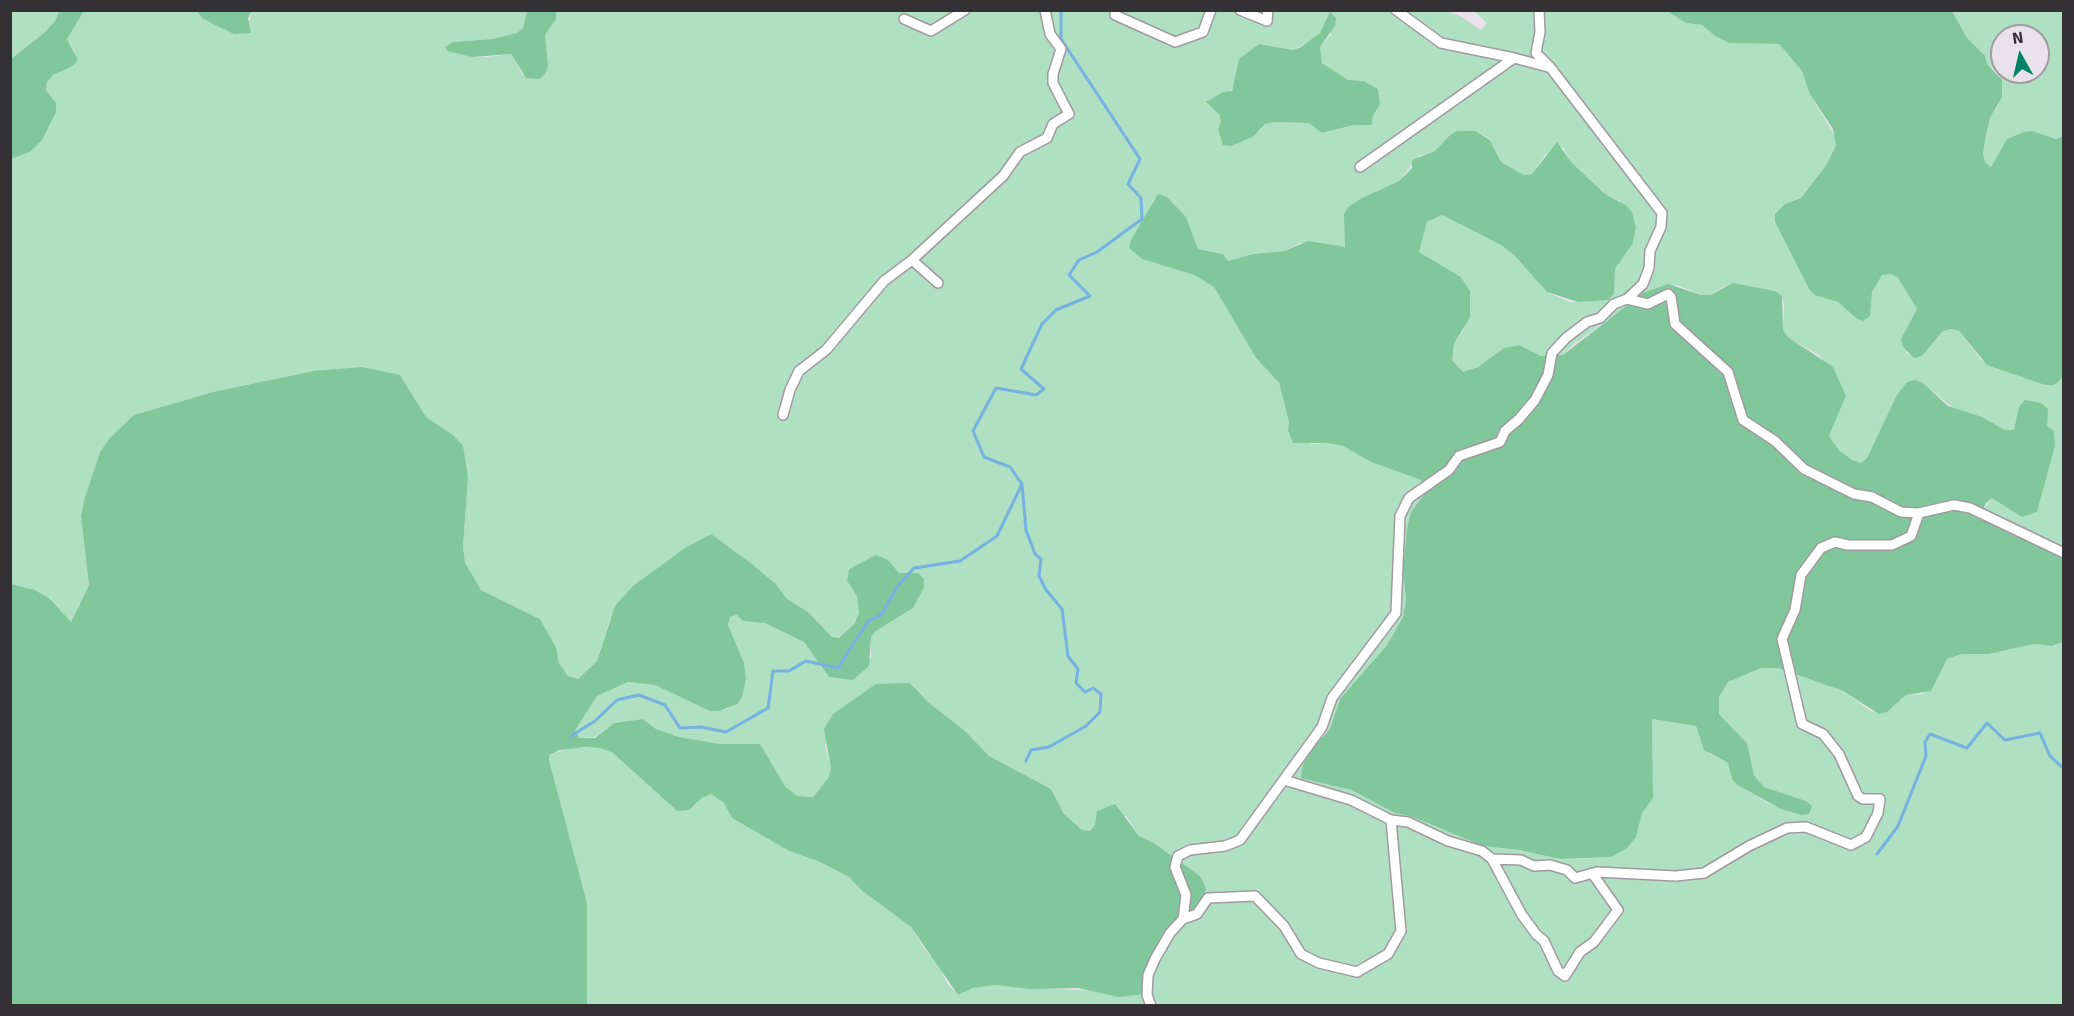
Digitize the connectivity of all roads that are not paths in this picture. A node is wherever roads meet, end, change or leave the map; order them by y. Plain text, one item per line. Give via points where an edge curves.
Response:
1 (965, 10) edge
2 (1045, 10) edge
3 (1116, 10) edge
4 (1211, 10) edge
5 (1240, 10) edge
6 (1268, 10) edge
7 (1396, 10) edge
8 (1539, 10) edge
9 (904, 20) dead end
10 (1514, 58) junction
11 (1550, 67) junction
12 (1360, 167) dead end
13 (912, 260) junction
14 (938, 283) dead end
15 (1627, 299) junction
16 (783, 416) dead end
17 (1919, 513) junction
18 (2064, 553) edge
19 (1284, 780) junction
20 (1391, 820) junction
21 (1492, 859) junction
22 (1592, 873) junction
23 (1183, 919) junction
24 (1151, 1005) edge

1 - 9 street via 931,31
2 - 13 street via 1050,34 1061,49 1053,83 1069,114 1053,124 1047,138 1020,152 1003,176
3 - 4 street via 1115,15 1175,42 1203,32
5 - 6 street via 1267,21
7 - 10 street via 1441,43
8 - 11 street via 1536,53
10 - 11 street
10 - 12 street
11 - 15 street via 1662,213 1643,284
13 - 14 street
13 - 16 street via 884,281 826,350 799,371
15 - 17 street via 1648,304 1668,294 1675,324 1728,372 1743,420 1775,441 1804,468 1854,494 1872,497 1901,512
15 - 19 street via 1614,304 1600,318 1587,322 1552,353 1548,375 1535,400 1505,431 1500,442 1459,456 1449,470 1409,498 1400,516 1396,613 1332,698 1322,727
17 - 18 street via 1954,505 1970,508
17 - 22 street via 1911,536 1893,545 1834,542 1821,548 1801,575 1795,610 1782,639 1802,724 1823,734 1839,754 1858,796 1880,800 1866,837 1851,845 1806,827 1787,828 1704,873
19 - 20 street via 1351,800
19 - 23 street via 1240,840 1178,856 1175,867 1186,895
20 - 21 street via 1408,822 1448,841 1468,845
20 - 23 street via 1401,931 1388,954 1357,972 1319,963 1301,954 1284,926 1255,896 1208,898 1197,914
21 - 22 street via 1550,865 1567,870 1575,878
21 - 22 street via 1522,915 1544,941 1558,971 1565,976 1580,952 1594,942 1618,910
23 - 24 street via 1170,933 1148,975

